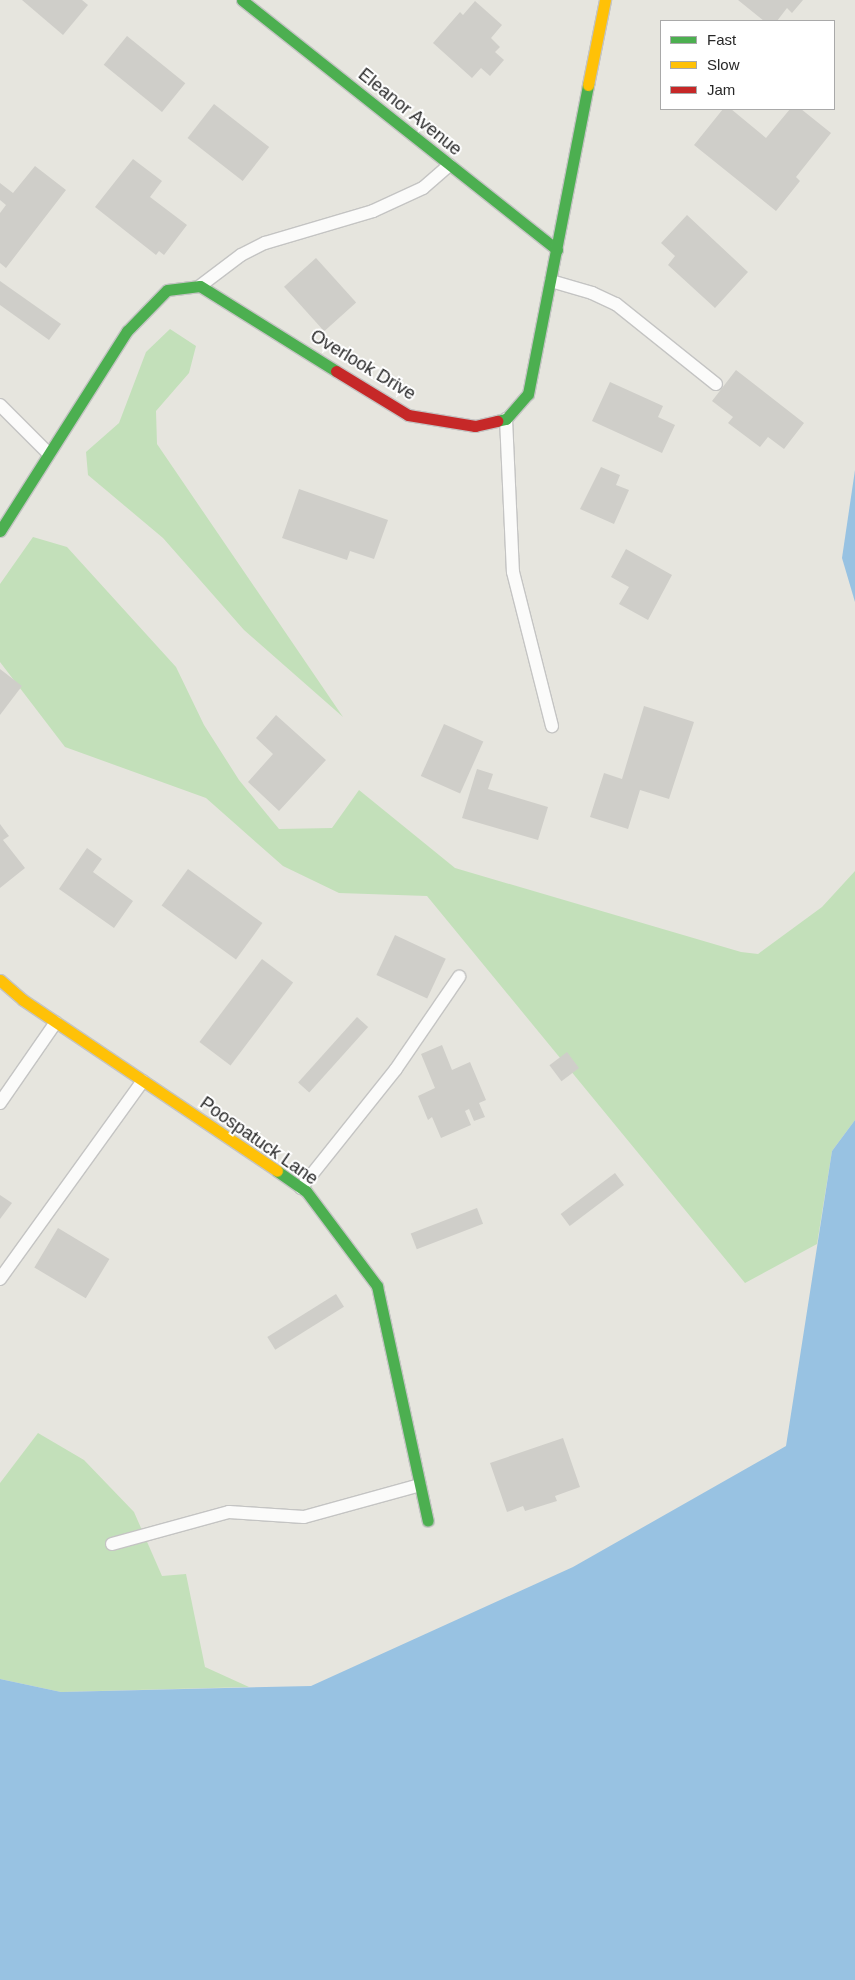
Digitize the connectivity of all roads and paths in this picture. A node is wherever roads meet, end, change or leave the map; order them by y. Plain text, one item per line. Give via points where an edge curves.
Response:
1 (242, 0) edge
2 (605, 0) edge
3 (450, 165) junction
4 (557, 250) junction
5 (551, 281) junction
6 (200, 286) junction
7 (716, 384) dead end
8 (0, 405) edge
9 (506, 420) junction
10 (49, 454) junction
11 (0, 531) edge
12 (552, 726) dead end
13 (460, 977) dead end
14 (0, 980) edge
15 (56, 1022) junction
16 (143, 1081) junction
17 (0, 1103) edge
18 (301, 1188) junction
19 (0, 1279) edge
20 (420, 1485) junction
21 (428, 1521) dead end
22 (112, 1544) dead end

1 - 3 street, Eleanor Avenue
2 - 4 street
3 - 4 street, Eleanor Avenue
3 - 6 lane via 423,188 373,211 265,243 241,255
4 - 5 street
5 - 7 lane via 616,304
5 - 9 street via 528,394
6 - 9 street, Overlook Drive via 408,415 475,426
6 - 10 street via 167,290 127,331
8 - 10 lane
9 - 12 lane via 513,572
10 - 11 street
13 - 18 lane via 396,1069
14 - 15 street, Poospatuck Lane
15 - 16 street, Poospatuck Lane
15 - 17 lane
16 - 18 street, Poospatuck Lane
16 - 19 lane
18 - 20 street, Poospatuck Lane via 377,1286
20 - 21 street, Poospatuck Lane
20 - 22 lane via 304,1517 229,1512

